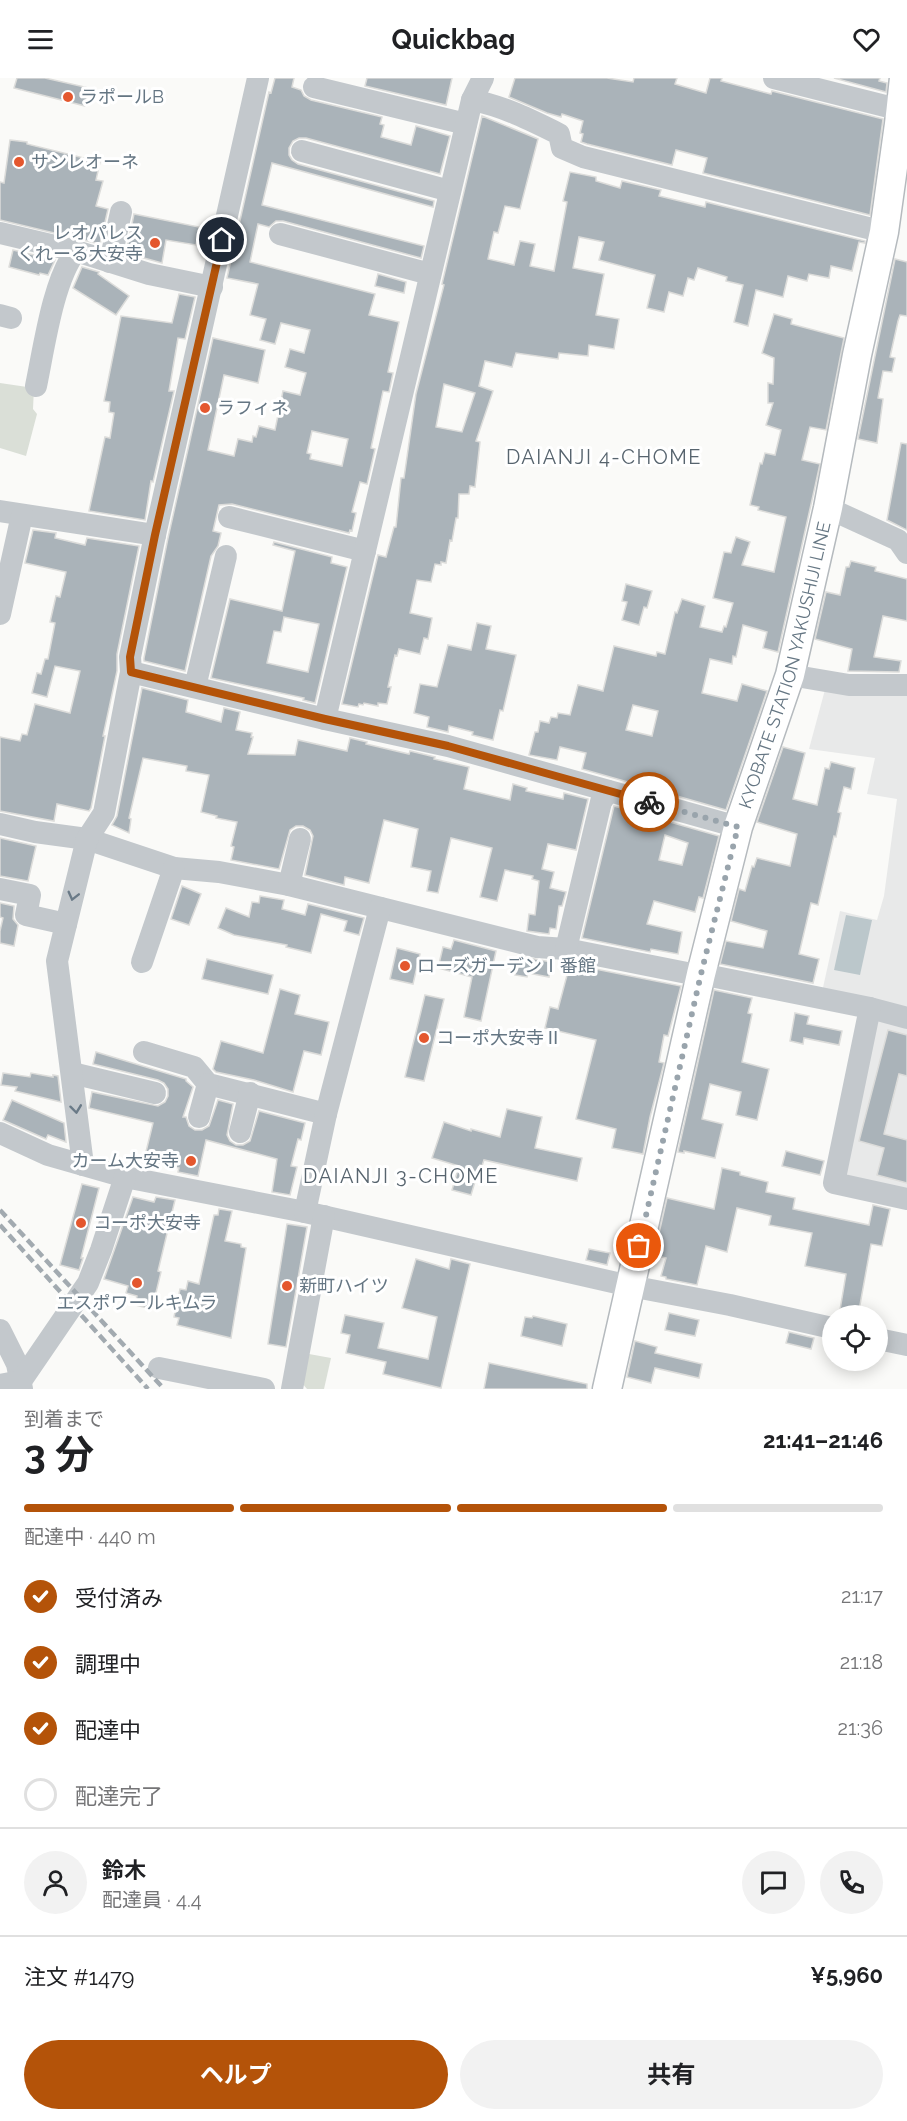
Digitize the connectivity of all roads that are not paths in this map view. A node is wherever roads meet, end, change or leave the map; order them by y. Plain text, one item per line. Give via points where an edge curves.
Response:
1 (258, 78) edge
2 (483, 78) edge
3 (774, 78) edge
4 (904, 78) edge
5 (314, 87) dead end
6 (472, 100) junction
7 (902, 120) edge
8 (466, 124) junction
9 (302, 151) dead end
10 (450, 192) junction
11 (122, 212) dead end
12 (884, 232) junction
13 (0, 233) edge
14 (280, 234) dead end
15 (76, 251) junction
16 (110, 262) junction
17 (430, 274) junction
18 (212, 287) junction
19 (36, 386) dead end
20 (828, 508) junction
21 (0, 511) edge
22 (22, 515) junction
23 (229, 517) dead end
24 (155, 535) junction
25 (365, 551) junction
26 (907, 553) edge
27 (226, 556) dead end
28 (0, 614) edge
29 (131, 672) junction
30 (790, 675) junction
31 (907, 685) edge
32 (195, 687) junction
33 (325, 719) junction
34 (608, 791) junction
35 (0, 824) edge
36 (738, 827) junction
37 (87, 839) junction
38 (300, 839) dead end
39 (174, 868) junction
40 (289, 885) junction
41 (0, 889) edge
42 (380, 908) junction
43 (66, 924) junction
44 (566, 949) junction
45 (142, 962) dead end
46 (701, 974) junction
47 (870, 1008) junction
48 (907, 1018) edge
49 (144, 1052) dead end
50 (72, 1074) junction
51 (207, 1084) junction
52 (155, 1093) dead end
53 (250, 1093) junction
54 (326, 1114) junction
55 (200, 1117) dead end
56 (240, 1132) dead end
57 (0, 1133) edge
58 (84, 1165) junction
59 (125, 1177) junction
60 (907, 1199) edge
61 (314, 1214) junction
62 (630, 1286) junction
63 (822, 1326) edge
64 (0, 1330) edge
65 (888, 1340) edge
66 (907, 1345) edge
67 (159, 1368) dead end
68 (15, 1384) edge
69 (264, 1389) edge
70 (292, 1389) edge
71 (608, 1389) edge

1 - 18 street
2 - 6 street
3 - 7 street
4 - 7 main road, KYOBATE STATION YAKUSHIJI LINE
5 - 8 street
6 - 8 street
6 - 12 street via 495,104 536,122 559,134 562,148 583,157
7 - 12 main road, KYOBATE STATION YAKUSHIJI LINE
8 - 10 street
9 - 10 street
10 - 17 street
11 - 16 street
12 - 20 main road, KYOBATE STATION YAKUSHIJI LINE
13 - 15 street
14 - 17 street
15 - 16 street
15 - 19 street via 58,285
16 - 18 street
17 - 25 street
18 - 24 street
20 - 26 street via 898,540
20 - 30 main road, KYOBATE STATION YAKUSHIJI LINE
21 - 22 street
22 - 24 street
22 - 28 street
23 - 25 street
24 - 29 street via 130,657
25 - 33 street
27 - 32 street
29 - 32 street
29 - 37 street via 104,813
30 - 31 street via 849,685
30 - 36 main road, KYOBATE STATION YAKUSHIJI LINE
32 - 33 street
33 - 34 street via 448,746
34 - 36 street
34 - 44 street via 601,802
35 - 37 street
36 - 46 main road, KYOBATE STATION YAKUSHIJI LINE
37 - 39 street
37 -> 43 street
38 - 40 street
39 - 40 street
39 - 45 street
40 - 42 street
41 - 43 street via 30,895 26,915
42 - 44 street via 537,947
42 - 54 street
43 - 50 street via 57,961
44 - 46 street
46 - 47 street
46 - 62 main road, KYOBATE STATION YAKUSHIJI LINE
47 - 48 street
47 - 60 street via 834,1183
49 - 51 street via 194,1067
50 - 52 street
50 -> 58 street
51 - 53 street
51 - 55 street
53 - 54 street
53 - 56 street
54 - 61 street
57 - 58 street via 48,1155
58 - 59 street
59 - 61 street
59 - 68 street via 88,1282
61 - 62 street
61 - 70 street
62 - 63 street
62 - 71 main road, KYOBATE STATION YAKUSHIJI LINE
64 - 68 street via 17,1364
65 - 66 street
67 - 69 street

